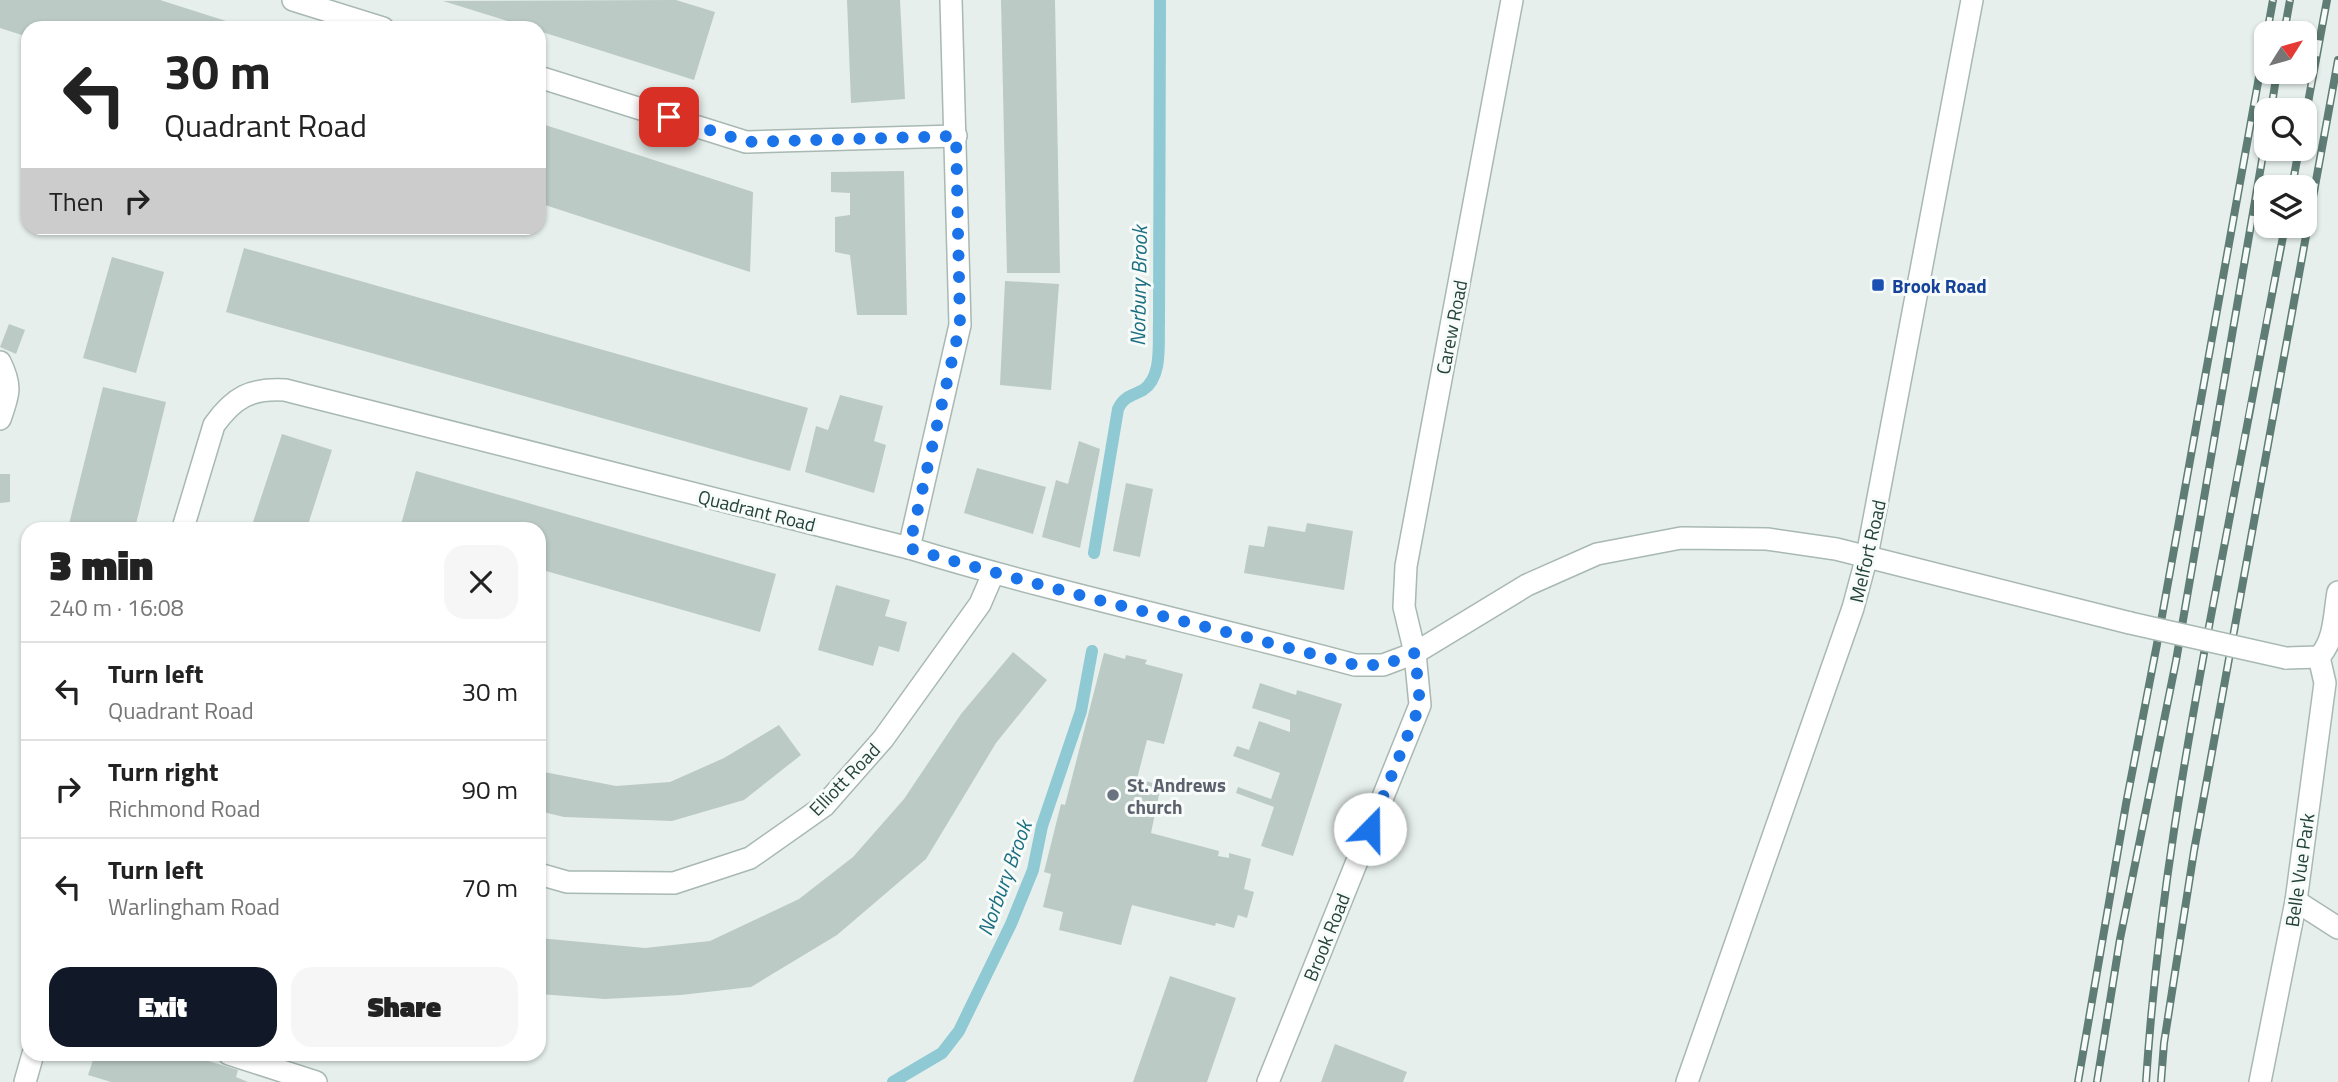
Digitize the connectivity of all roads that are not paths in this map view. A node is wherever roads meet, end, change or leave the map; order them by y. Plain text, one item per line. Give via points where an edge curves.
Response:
1 (293, 0) edge
2 (951, 0) edge
3 (1512, 0) edge
4 (1972, 0) edge
5 (360, 21) edge
6 (546, 79) edge
7 (956, 136) junction
8 (0, 362) edge
9 (0, 419) edge
10 (185, 522) edge
11 (909, 548) junction
12 (1867, 556) junction
13 (993, 574) junction
14 (2338, 592) edge
15 (1415, 653) junction
16 (2319, 657) junction
17 (546, 876) edge
18 (2296, 901) junction
19 (2338, 928) edge
20 (31, 1061) edge
21 (251, 1061) edge
22 (25, 1082) edge
23 (316, 1082) edge
24 (1268, 1082) edge
25 (1687, 1082) edge
26 (2260, 1082) edge

1 - 5 street
2 - 7 street
3 - 15 street, Carew Road via 1406,566 1404,607
4 - 12 street, Melfort Road
6 - 7 street via 747,142
7 - 11 street via 960,325
8 - 9 street via 10,393
10 - 11 street, Quadrant Road via 214,425 234,402 264,389 285,390
11 - 13 street, Quadrant Road
12 - 15 street via 1767,539 1681,538 1597,554 1527,585
12 - 16 street, bridge via 2286,658
12 - 25 street, Melfort Road via 1853,608
13 - 15 street, Quadrant Road via 1355,665 1383,665
13 - 17 street, Elliott Road via 980,604 883,739 824,806 750,858 674,883 567,882
14 - 16 street via 2332,635
15 - 24 street, Brook Road via 1420,705
16 - 18 street, Belle Vue Park via 2325,683
18 - 19 street
18 - 26 street, Belle Vue Park
20 - 22 street
21 - 23 street

